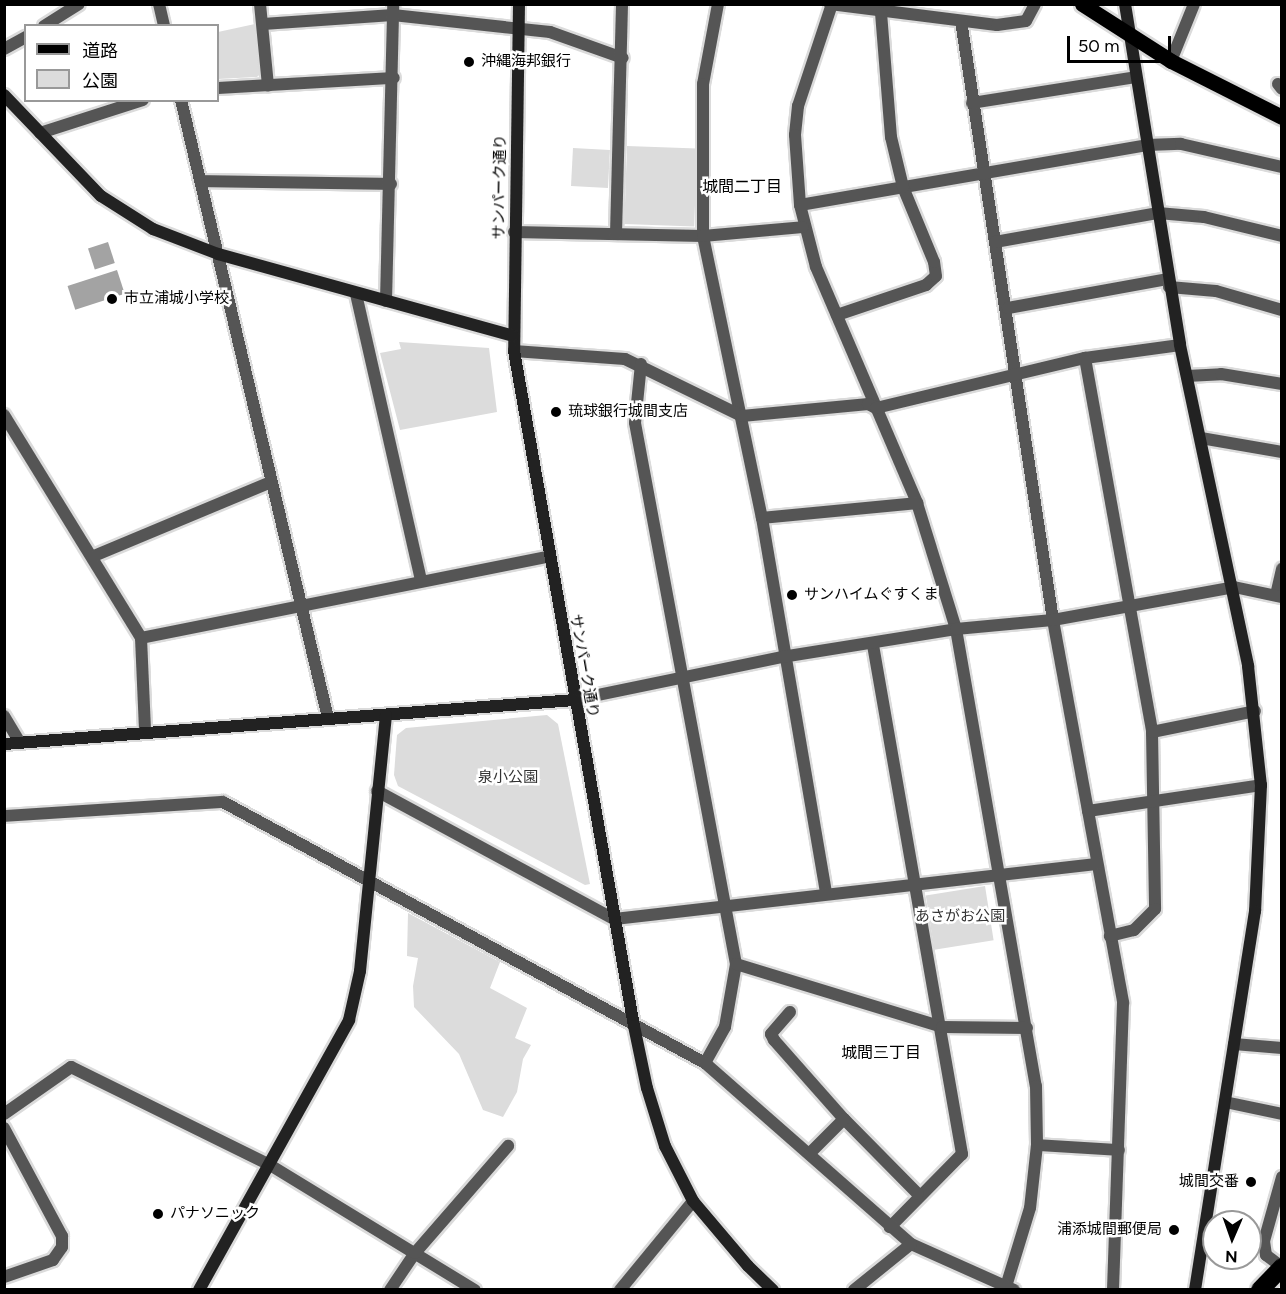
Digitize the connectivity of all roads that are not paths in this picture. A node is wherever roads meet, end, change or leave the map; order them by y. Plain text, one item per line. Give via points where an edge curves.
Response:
1 (79, 4) edge
2 (159, 4) edge
3 (260, 4) edge
4 (519, 4) edge
5 (622, 4) edge
6 (718, 4) edge
7 (1035, 4) edge
8 (1082, 4) edge
9 (1125, 4) edge
10 (1194, 4) edge
11 (832, 5) edge
12 (393, 10) edge
13 (881, 13) junction
14 (962, 21) junction
15 (47, 24) edge
16 (164, 24) edge
17 (263, 24) junction
18 (519, 28) junction
19 (24, 38) edge
20 (1130, 38) junction
21 (4, 49) edge
22 (623, 58) junction
23 (1171, 61) junction
24 (1136, 77) junction
25 (394, 78) junction
26 (268, 86) junction
27 (219, 88) edge
28 (4, 95) edge
29 (137, 102) edge
30 (181, 102) edge
31 (972, 103) junction
32 (1281, 116) edge
33 (40, 133) junction
34 (1147, 145) junction
35 (1281, 167) edge
36 (984, 172) junction
37 (201, 181) junction
38 (391, 184) junction
39 (903, 187) junction
40 (800, 205) junction
41 (1158, 213) junction
42 (803, 227) junction
43 (514, 232) junction
44 (616, 234) junction
45 (703, 236) junction
46 (1281, 236) edge
47 (995, 242) junction
48 (218, 254) junction
49 (1169, 283) junction
50 (357, 294) junction
51 (386, 302) junction
52 (1008, 308) junction
53 (1281, 310) edge
54 (837, 315) junction
55 (513, 336) junction
56 (1180, 345) junction
57 (514, 351) junction
58 (1084, 358) junction
59 (641, 364) junction
60 (1187, 376) junction
61 (1016, 377) junction
62 (1281, 384) edge
63 (876, 408) junction
64 (4, 415) edge
65 (742, 416) junction
66 (1201, 438) junction
67 (1281, 452) edge
68 (271, 482) junction
69 (916, 503) junction
70 (762, 518) junction
71 (94, 556) junction
72 (550, 556) junction
73 (1281, 569) edge
74 (421, 580) junction
75 (1234, 587) junction
76 (1279, 596) edge
77 (300, 603) junction
78 (1129, 607) junction
79 (1053, 620) junction
80 (956, 629) junction
81 (141, 638) junction
82 (873, 645) junction
83 (782, 657) junction
84 (684, 676) junction
85 (574, 700) junction
86 (1255, 711) junction
87 (386, 715) junction
88 (4, 716) edge
89 (328, 718) junction
90 (145, 731) junction
91 (1152, 732) junction
92 (20, 743) junction
93 (4, 744) edge
94 (1262, 785) junction
95 (377, 791) junction
96 (1152, 804) junction
97 (1088, 811) junction
98 (4, 816) edge
99 (1097, 864) junction
100 (1000, 877) junction
101 (369, 883) junction
102 (915, 885) junction
103 (826, 894) junction
104 (726, 906) junction
105 (614, 919) junction
106 (1110, 936) junction
107 (736, 964) junction
108 (790, 1012) dead end
109 (634, 1026) junction
110 (942, 1027) junction
111 (1027, 1028) junction
112 (1234, 1044) junction
113 (1281, 1048) edge
114 (705, 1063) junction
115 (1225, 1102) junction
116 (4, 1114) edge
117 (1281, 1114) edge
118 (844, 1119) junction
119 (4, 1128) edge
120 (1037, 1145) junction
121 (508, 1146) dead end
122 (1119, 1150) junction
123 (810, 1153) junction
124 (270, 1165) junction
125 (1281, 1177) edge
126 (918, 1194) junction
127 (693, 1201) junction
128 (890, 1227) junction
129 (911, 1244) junction
130 (415, 1252) junction
131 (1281, 1267) edge
132 (4, 1277) edge
133 (1009, 1288) edge
134 (199, 1290) edge
135 (390, 1290) edge
136 (475, 1290) edge
137 (620, 1290) edge
138 (773, 1290) edge
139 (854, 1290) edge
140 (1113, 1290) edge
141 (1195, 1290) edge
142 (1260, 1290) edge

1 - 15 street
2 - 16 street
3 - 17 street
4 - 18 street, サンパーク通り
5 - 22 street
6 - 45 street via 703,84
7 - 14 street via 1026,21 1014,24
8 - 20 main road
9 - 20 street
10 - 23 street
11 - 13 street
11 - 40 street via 798,106 795,135
12 - 17 street
12 - 18 street
12 - 25 street
13 - 14 street
13 - 39 street via 891,137
14 - 31 street
17 - 26 street
18 - 22 street via 550,32
18 - 43 street, サンパーク通り
19 - 21 street
20 - 23 main road
20 - 24 street
22 - 44 street
23 - 32 main road
24 - 31 street
24 - 34 street
25 - 26 street
25 - 38 street
26 - 27 street
28 - 33 street
29 - 33 street
30 - 37 street
31 - 36 street
33 - 48 street via 119,210 186,244
34 - 35 street via 1181,144
34 - 36 street
34 - 41 street
36 - 39 street
36 - 47 street
37 - 38 street
37 - 48 street
38 - 51 street
39 - 40 street
39 - 54 street via 934,262 933,282
40 - 42 street
41 - 46 street via 1204,217
41 - 47 street
41 - 49 street
42 - 45 street
42 - 54 street
43 - 44 street
43 - 55 street, サンパーク通り
44 - 45 street
45 - 65 street
47 - 52 street
48 - 50 street
48 - 68 street
49 - 52 street
49 - 53 street via 1216,291
49 - 56 street
50 - 51 street
50 - 74 street
51 - 55 street
52 - 61 street
54 - 63 street
55 - 57 street, サンパーク通り
56 - 58 street
56 - 60 street
57 - 59 street via 609,356
57 - 72 street, サンパーク通り
58 - 61 street
58 - 78 street
59 - 65 street
59 - 84 street via 635,423
60 - 62 street via 1221,374
60 - 66 street
61 - 63 street
61 - 79 street
63 - 65 street via 868,404
63 - 69 street
64 - 71 street
65 - 70 street
66 - 67 street
66 - 75 street
68 - 71 street
68 - 77 street
69 - 70 street
69 - 80 street
70 - 83 street
71 - 81 street
72 - 74 street
72 - 85 street, サンパーク通り
73 - 76 street
74 - 77 street
75 - 76 street
75 - 78 street
75 - 86 street
77 - 81 street
77 - 89 street
78 - 79 street
78 - 91 street
79 - 80 street
79 - 97 street
80 - 82 street
80 - 100 street
81 - 90 street
82 - 83 street
82 - 102 street
83 - 84 street
83 - 103 street
84 - 85 street
84 - 104 street
85 - 87 street
85 - 105 street, サンパーク通り
86 - 91 street
86 - 94 street
87 - 89 street
87 - 95 street
88 - 92 street
89 - 90 street
90 - 92 street
91 - 96 street
92 - 93 street
94 - 96 street via 1221,789
94 - 112 street via 1255,911
95 - 101 street
95 - 105 street
96 - 97 street
96 - 106 street via 1155,909 1134,930
97 - 99 street
98 - 101 street via 223,802
99 - 100 street
99 - 106 street
100 - 102 street
100 - 111 street
101 - 109 street
101 - 124 street via 360,971 349,1020
102 - 103 street
102 - 110 street
103 - 104 street
104 - 105 street
104 - 107 street
105 - 109 street, サンパーク通り
106 - 122 street via 1122,1003
107 - 110 street
107 - 114 street via 725,1028
108 - 118 street via 771,1034
109 - 114 street
109 - 127 street, サンパーク通り via 665,1146
110 - 111 street
110 - 126 street via 962,1154
111 - 120 street via 1036,1086
112 - 113 street
112 - 115 street
114 - 123 street
115 - 117 street
115 - 141 street
116 - 124 street via 71,1067
118 - 123 street
118 - 126 street
119 - 132 street via 62,1236 62,1247 53,1260
120 - 122 street
120 - 133 street via 1030,1208
121 - 130 street
122 - 140 street
123 - 128 street
124 - 130 street
124 - 134 street
125 - 131 street via 1263,1241 1266,1255
126 - 128 street
127 - 137 street
127 - 138 street, サンパーク通り
128 - 129 street
129 - 133 street
129 - 139 street
130 - 135 street
130 - 136 street
131 - 142 highway

